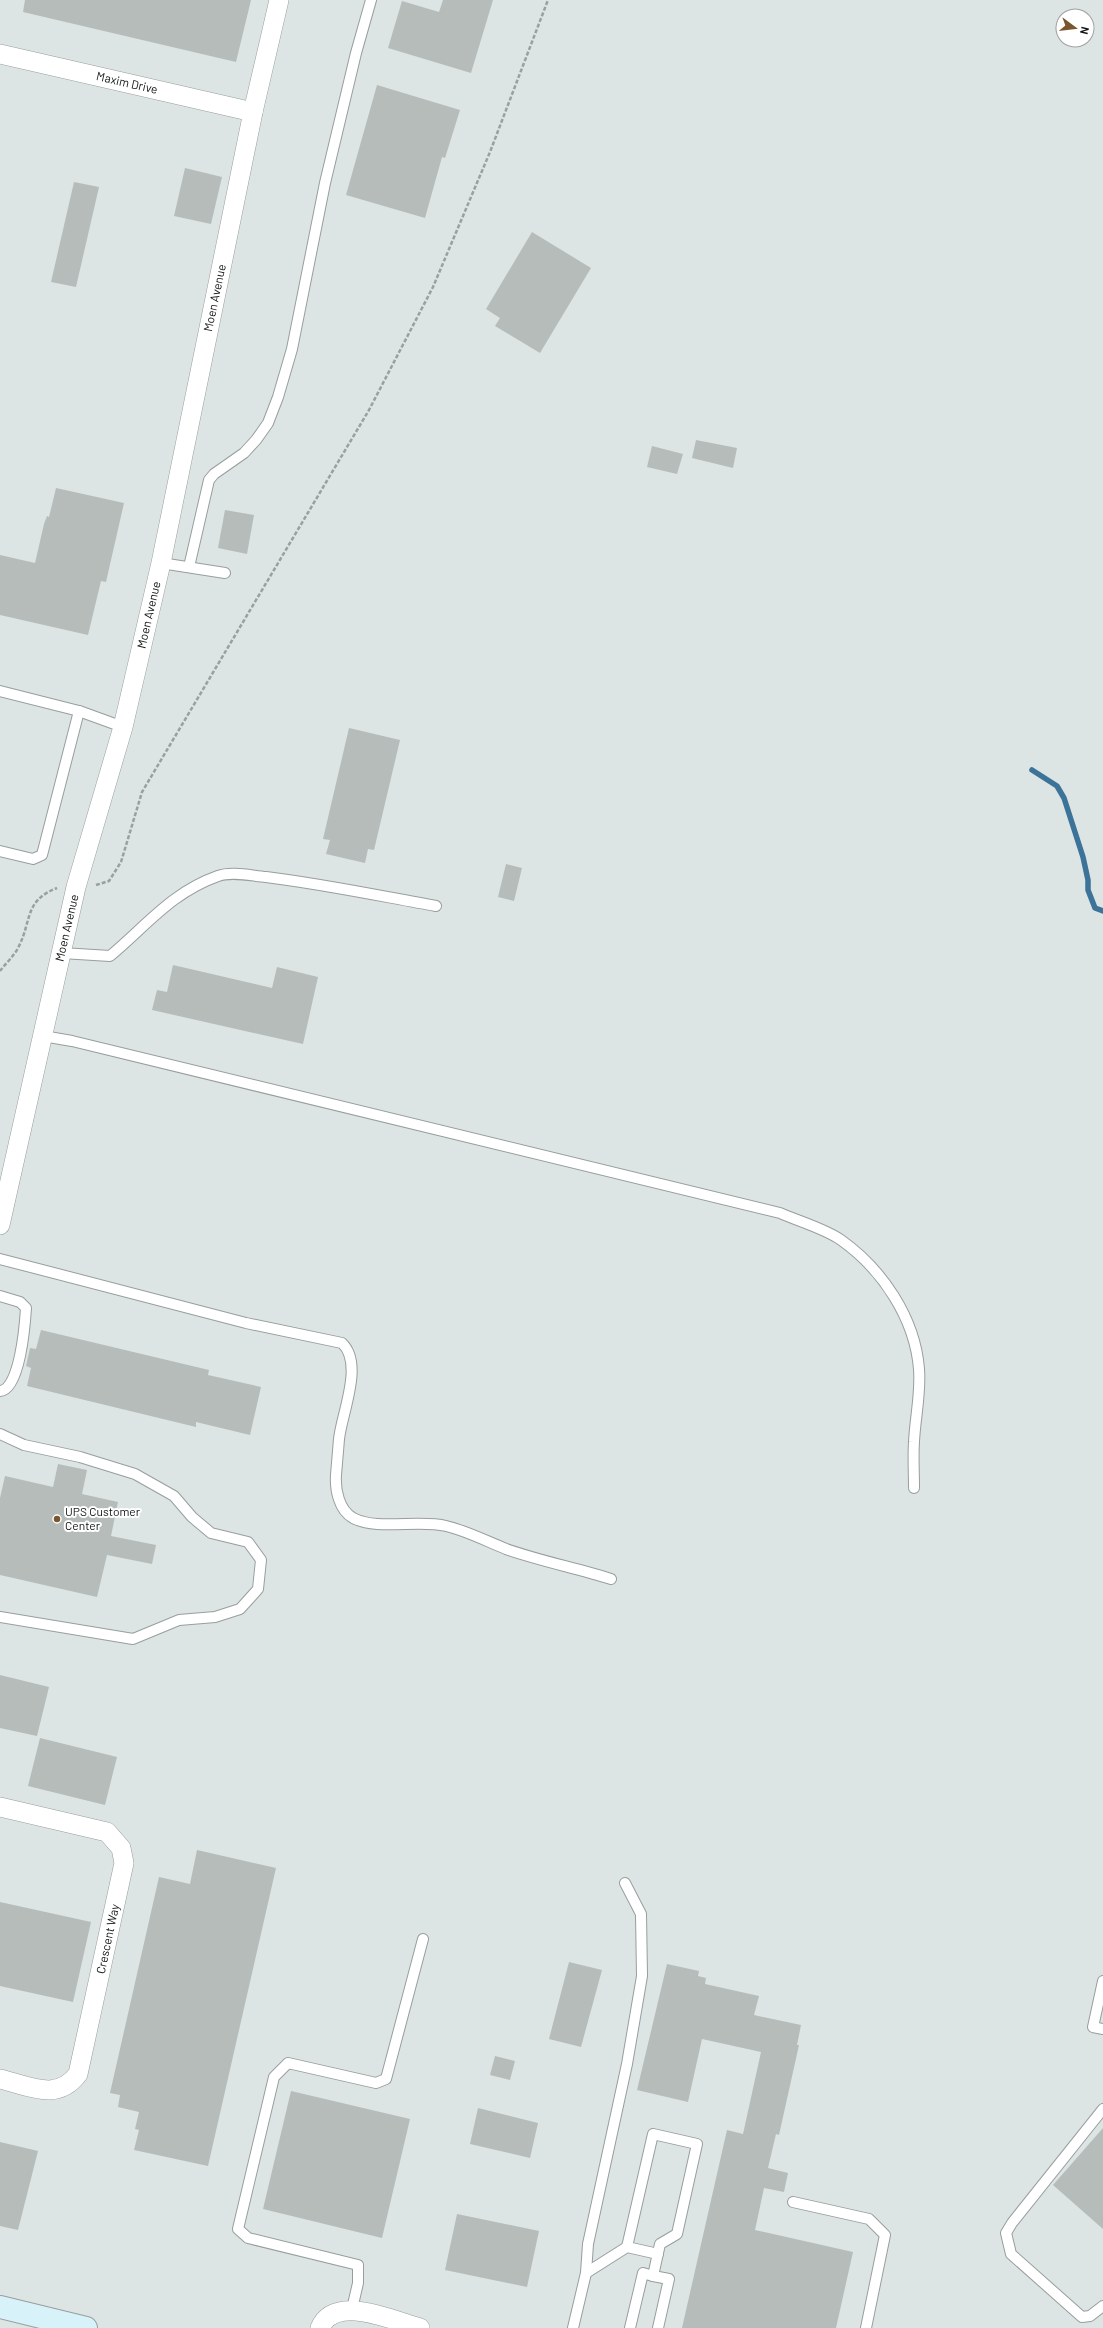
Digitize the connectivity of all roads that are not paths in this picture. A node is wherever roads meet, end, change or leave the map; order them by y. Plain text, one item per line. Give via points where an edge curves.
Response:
1 (279, 0) edge
2 (371, 0) edge
3 (0, 54) edge
4 (253, 112) junction
5 (161, 563) junction
6 (189, 567) junction
7 (224, 573) dead end
8 (0, 691) edge
9 (79, 711) junction
10 (123, 727) junction
11 (0, 851) edge
12 (436, 906) dead end
13 (62, 953) junction
14 (43, 1036) junction
15 (0, 1225) edge
16 (0, 1259) edge
17 (0, 1296) edge
18 (0, 1391) edge
19 (0, 1434) edge
20 (914, 1488) dead end
21 (610, 1579) dead end
22 (0, 1617) edge
23 (0, 1807) edge
24 (625, 1883) dead end
25 (423, 1939) dead end
26 (1103, 1981) edge
27 (1103, 2029) edge
28 (0, 2079) edge
29 (1103, 2109) edge
30 (794, 2202) dead end
31 (627, 2247) junction
32 (658, 2254) junction
33 (586, 2273) junction
34 (648, 2274) junction
35 (1103, 2306) edge
36 (0, 2307) edge
37 (352, 2309) junction
38 (86, 2328) edge
39 (320, 2328) edge
40 (420, 2328) edge
41 (573, 2328) edge
42 (630, 2328) edge
43 (658, 2328) edge
44 (866, 2328) edge

1 - 4 street, Moen Avenue
2 - 6 lane via 326,176 292,349 278,397 268,423 256,440 244,453 209,480
3 - 4 street, Maxim Drive
4 - 5 street, Moen Avenue
5 - 6 lane
5 - 10 street, Moen Avenue
6 - 7 lane
8 - 9 lane
9 - 10 lane
9 - 11 lane via 42,855 33,859
10 - 13 street, Moen Avenue via 76,887
12 - 13 lane via 307,882 242,874 220,875 168,902 110,956
13 - 14 street, Moen Avenue
14 - 15 street, Moen Avenue
14 - 20 lane via 780,1213 840,1239 875,1269 903,1313 912,1336 919,1369
16 - 21 lane via 246,1323 342,1343 348,1348 352,1359 352,1376 339,1438 336,1481 344,1509 352,1517 362,1522 430,1523 446,1526 506,1549
17 - 18 lane via 20,1302 26,1308 25,1328 16,1372 7,1388
19 - 22 lane via 24,1445 80,1457 135,1474 174,1496 192,1517 211,1532 248,1542 261,1560 258,1589 240,1609 215,1617 179,1620 133,1639
23 - 28 street, Crescent Way via 107,1832 121,1848 124,1863 78,2074 70,2085 52,2091
24 - 33 lane via 641,1914 642,1976 627,2064 588,2244
25 - 37 lane via 386,2079 376,2083 288,2063 274,2077 238,2229 248,2238 358,2266 358,2283
26 - 27 lane via 1093,2027
29 - 35 lane via 1006,2233 1011,2254 1082,2317 1090,2316
30 - 44 lane via 869,2219 885,2235
31 - 32 lane
31 - 32 lane via 653,2134 697,2144 677,2234 660,2244
31 - 33 lane
32 - 34 lane
33 - 41 lane
34 - 42 lane
34 - 43 lane via 669,2279
36 - 38 main road
37 - 39 street via 335,2312 322,2322
37 - 40 street

